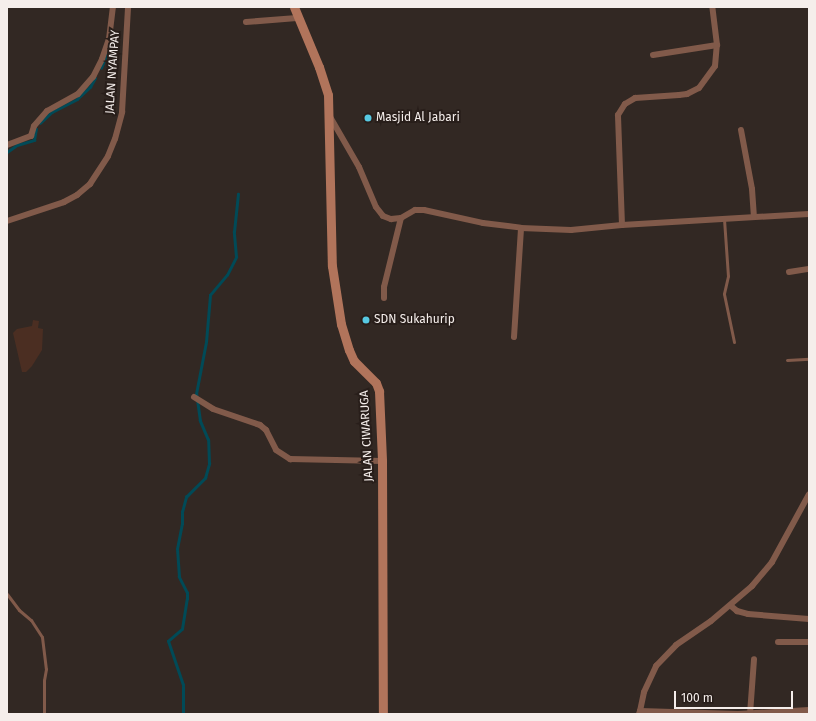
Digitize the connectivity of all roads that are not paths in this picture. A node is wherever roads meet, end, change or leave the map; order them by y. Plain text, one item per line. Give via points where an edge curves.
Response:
1 (112, 7) edge
2 (128, 7) edge
3 (294, 7) edge
4 (712, 7) edge
5 (297, 18) junction
6 (246, 22) dead end
7 (717, 45) junction
8 (653, 55) dead end
9 (329, 114) junction
10 (741, 130) dead end
11 (7, 145) edge
12 (809, 214) edge
13 (754, 216) junction
14 (401, 218) junction
15 (724, 219) junction
16 (7, 221) edge
17 (622, 225) junction
18 (522, 228) junction
19 (809, 269) edge
20 (788, 272) dead end
21 (384, 298) dead end
22 (514, 337) dead end
23 (734, 342) dead end
24 (809, 359) edge
25 (788, 360) dead end
26 (194, 397) dead end
27 (382, 461) junction
28 (809, 494) edge
29 (7, 594) edge
30 (731, 606) junction
31 (809, 620) edge
32 (778, 642) dead end
33 (809, 642) edge
34 (754, 659) dead end
35 (809, 710) edge
36 (639, 712) edge
37 (44, 714) edge
38 (382, 714) edge
39 (750, 714) edge

1 - 11 street via 109,39 93,77 78,94 47,111 34,126 31,136
2 - 16 street, JALAN NYAMPAY via 122,112 116,139 108,156 90,184 77,195 64,202
3 - 5 street, JALAN CIWARUGA
4 - 7 street
5 - 6 street
5 - 9 street, JALAN CIWARUGA via 319,67 328,95
7 - 8 street
7 - 17 street via 715,66 699,88 683,95 635,98 625,104 618,115
9 - 14 street via 359,166 376,207 383,216 391,220
9 - 27 street, JALAN CIWARUGA via 335,297 354,361 376,383 379,390
10 - 13 street via 752,189
12 - 13 street
13 - 15 street
14 - 18 street via 415,210 424,210 482,223
14 - 21 street via 384,287
15 - 17 street
15 - 23 lane via 728,276 724,294
17 - 18 street via 571,230
18 - 22 street
19 - 20 street
24 - 25 lane
26 - 27 street via 213,409 260,425 266,430 276,450 290,459
27 - 38 street, JALAN CIWARUGA
28 - 30 street via 772,562
29 - 37 lane via 18,610 31,620 42,637 46,669
30 - 31 street via 748,614
30 - 36 street via 664,656 649,680
32 - 33 street
34 - 39 street
35 - 39 street
36 - 39 street

